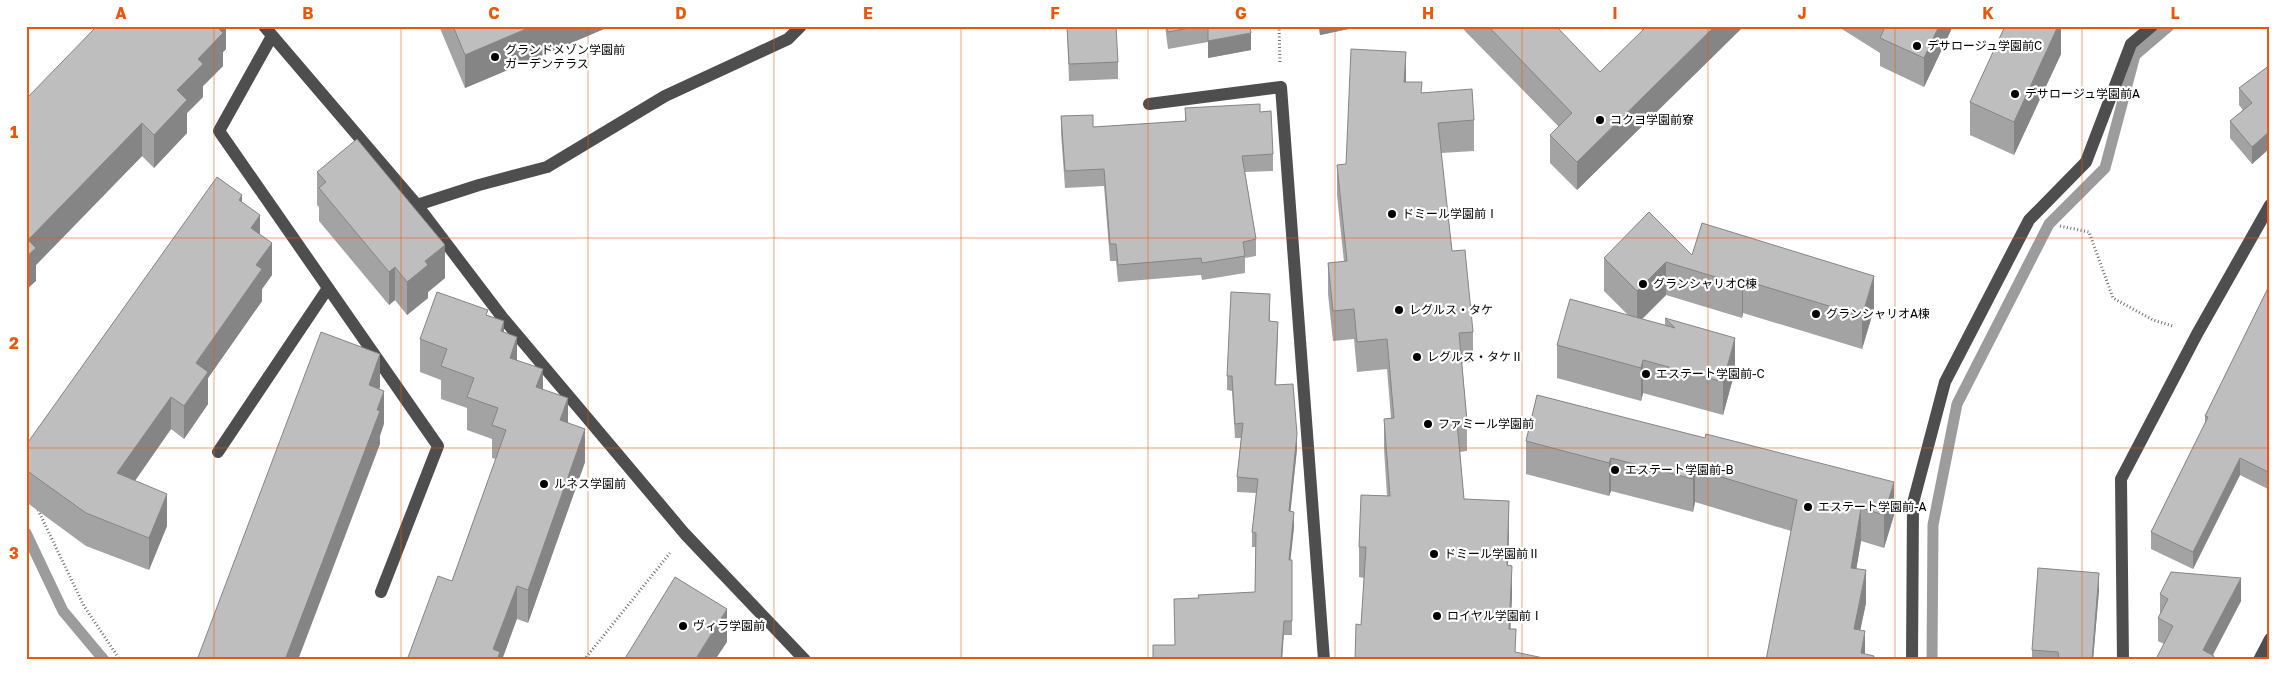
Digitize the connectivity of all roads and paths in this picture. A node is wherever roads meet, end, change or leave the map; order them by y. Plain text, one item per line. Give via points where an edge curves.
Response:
1 (801, 26) edge
2 (1279, 26) edge
3 (2152, 26) edge
4 (268, 31) edge
5 (1281, 87) junction
6 (1149, 104) dead end
7 (417, 205) junction
8 (2270, 205) edge
9 (2029, 220) junction
10 (328, 288) junction
11 (2197, 334) junction
12 (218, 452) dead end
13 (35, 502) edge
14 (685, 534) junction
15 (381, 592) dead end
16 (2270, 639) edge
17 (120, 660) edge
18 (584, 660) edge
19 (805, 660) edge
20 (1324, 660) edge
21 (1912, 660) edge
22 (2123, 660) edge
23 (2259, 660) edge

1 - 7 street via 788,39 665,96 548,167
2 - 5 path
3 - 9 street via 2131,44 2086,162
4 - 7 street
4 - 10 street via 219,131
5 - 6 street
5 - 20 street
7 - 14 street via 502,317
8 - 11 street
9 - 11 path via 2089,232 2113,298 2154,320
9 - 21 street via 1945,382 1913,503
10 - 12 street
10 - 15 street via 438,446
11 - 22 street via 2121,479
13 - 17 path via 84,606
14 - 18 path
14 - 19 street
16 - 23 street

